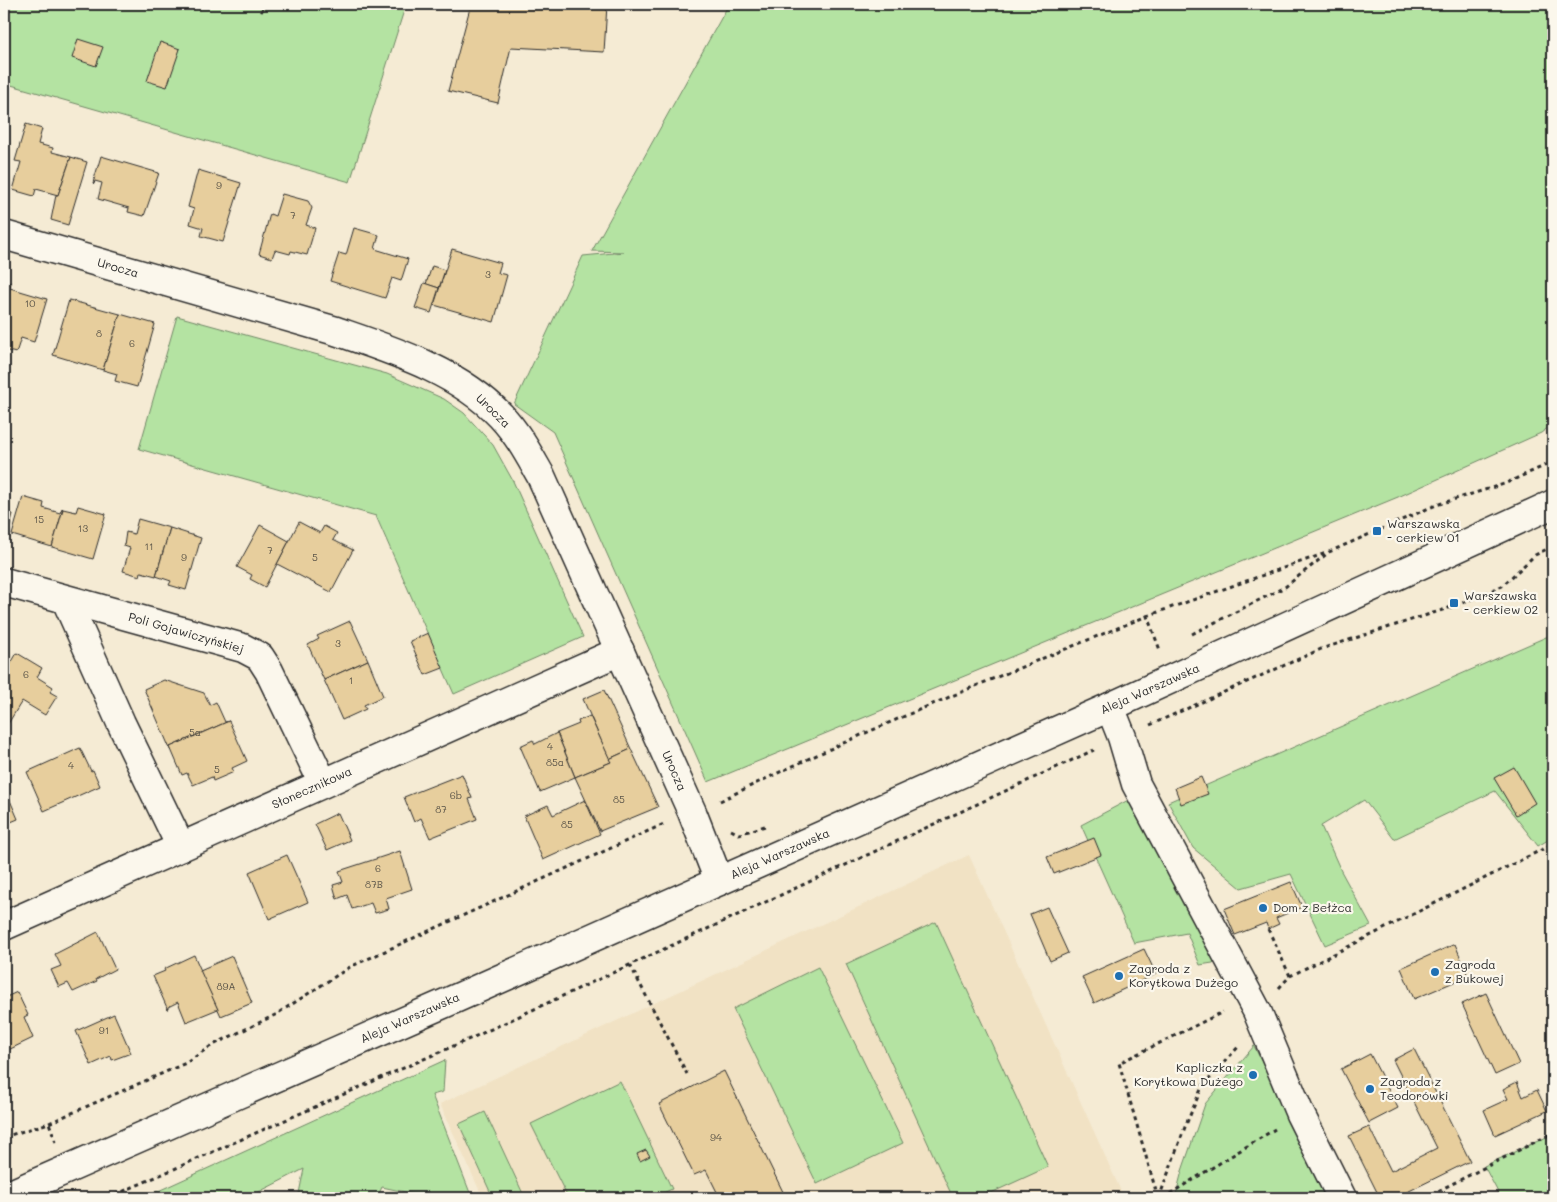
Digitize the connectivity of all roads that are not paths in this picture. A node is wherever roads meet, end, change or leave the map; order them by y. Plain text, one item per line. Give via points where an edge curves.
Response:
1 (4, 235) edge
2 (1553, 504) edge
3 (4, 582) edge
4 (66, 600) junction
5 (620, 651) junction
6 (1110, 707) junction
7 (323, 783) junction
8 (181, 847) junction
9 (719, 881) junction
10 (4, 926) edge
11 (4, 1197) edge
12 (1342, 1198) edge

1 - 5 street, Urocza via 336,331 414,360 477,395 501,416 522,442 541,476
2 - 6 street, Aleja Warszawska
3 - 4 street, Poli Gojawiczyńskiej
4 - 7 street, Poli Gojawiczyńskiej via 243,648 260,657
4 - 8 street
5 - 7 street, Słonecznikowa
5 - 9 street, Urocza
6 - 9 street, Aleja Warszawska
6 - 12 street via 1136,784 1254,1005 1300,1114
7 - 8 street, Słonecznikowa
8 - 10 street, Słonecznikowa
9 - 11 street, Aleja Warszawska

